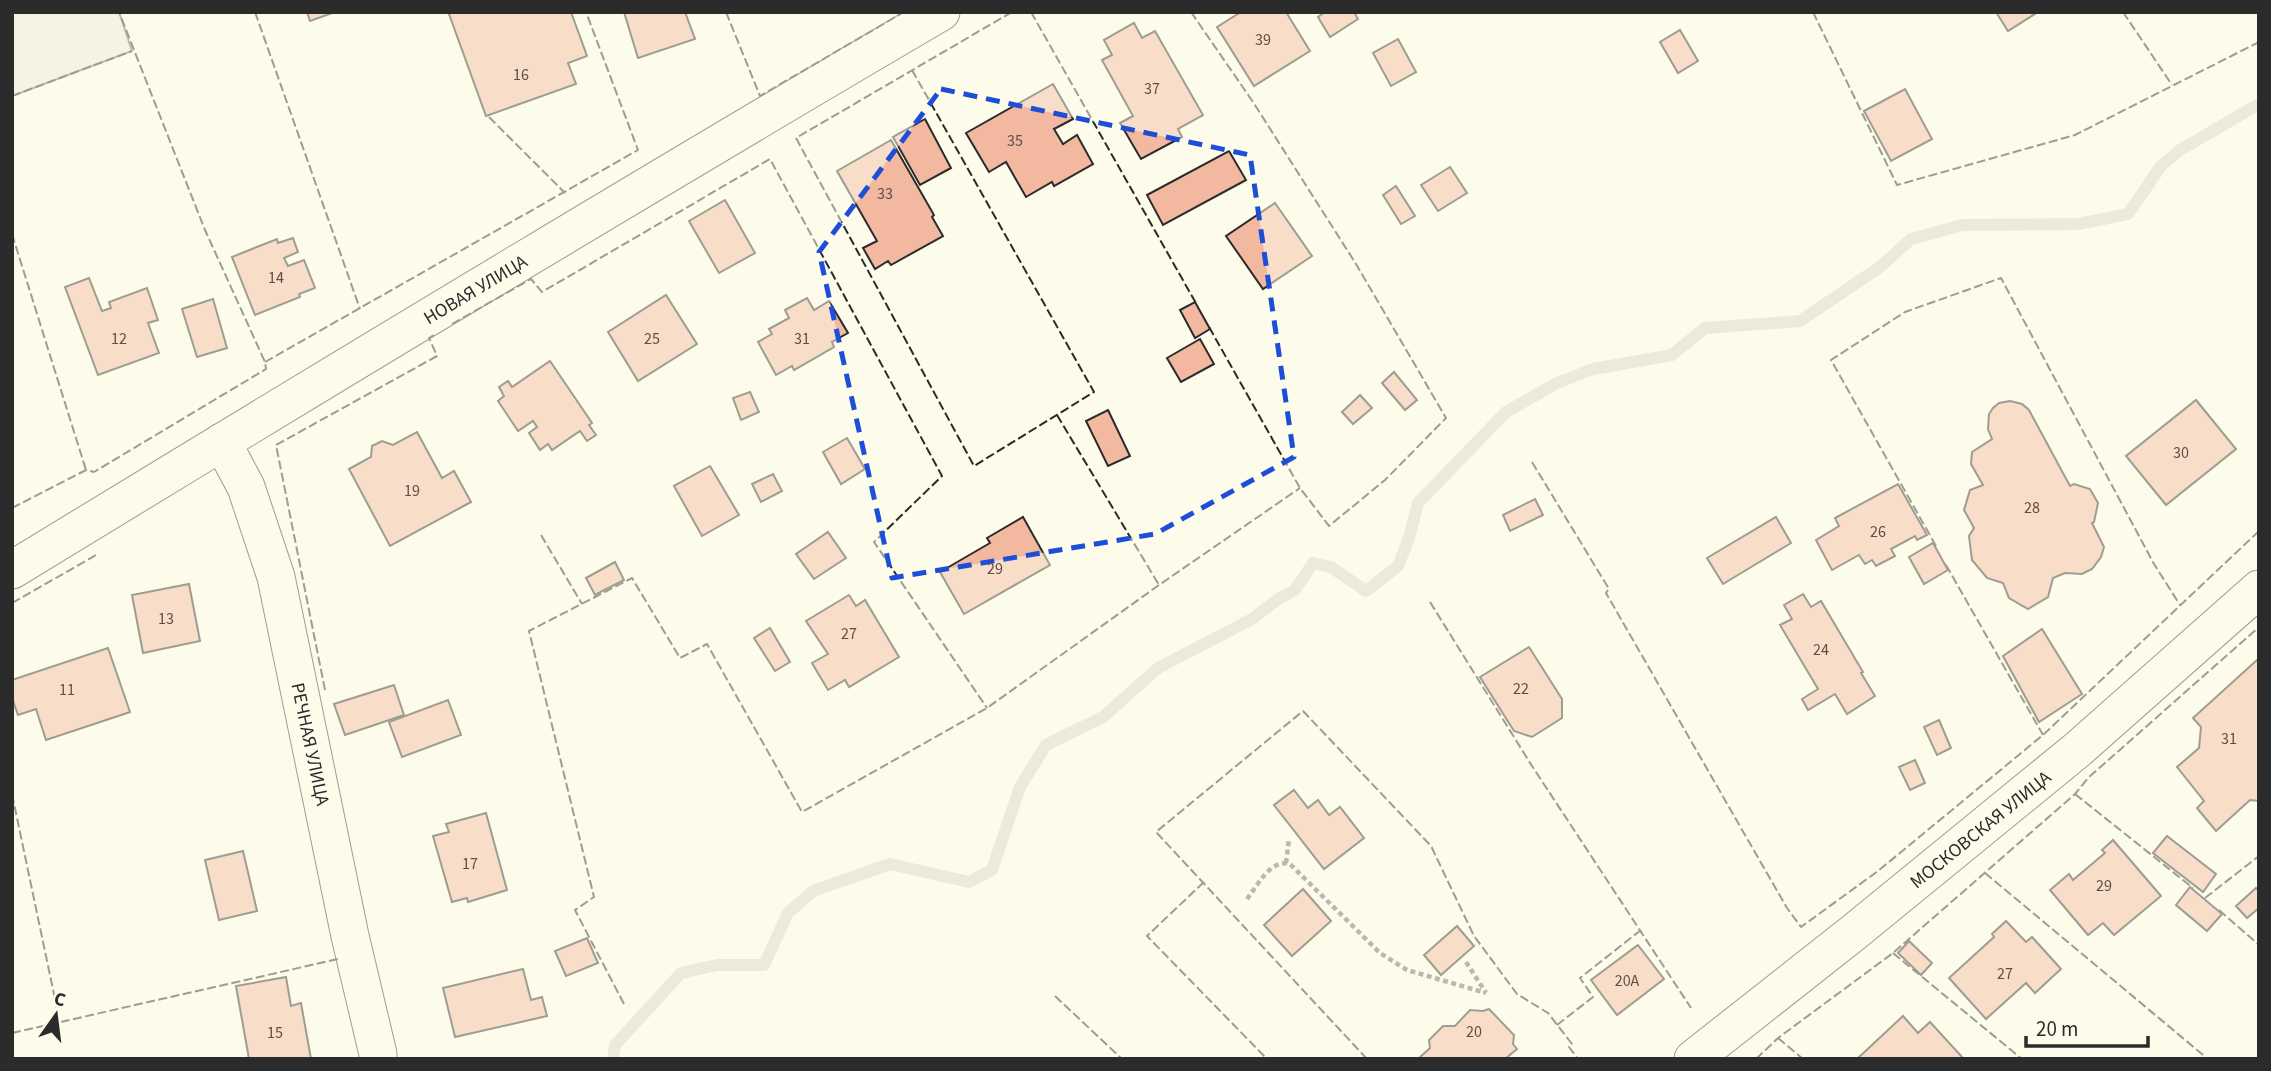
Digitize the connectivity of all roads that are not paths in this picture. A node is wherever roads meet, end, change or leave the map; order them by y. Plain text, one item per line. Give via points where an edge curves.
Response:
1 (941, 12) edge
2 (222, 442) junction
3 (12, 570) edge
4 (2259, 589) edge
5 (378, 1054) dead end
6 (1693, 1059) edge

1 - 2 street, НОВАЯ УЛИЦА
2 - 3 street, НОВАЯ УЛИЦА
2 - 5 street, РЕЧНАЯ УЛИЦА via 246,487 276,578
4 - 6 street, МОСКОВСКАЯ УЛИЦА via 2066,759

